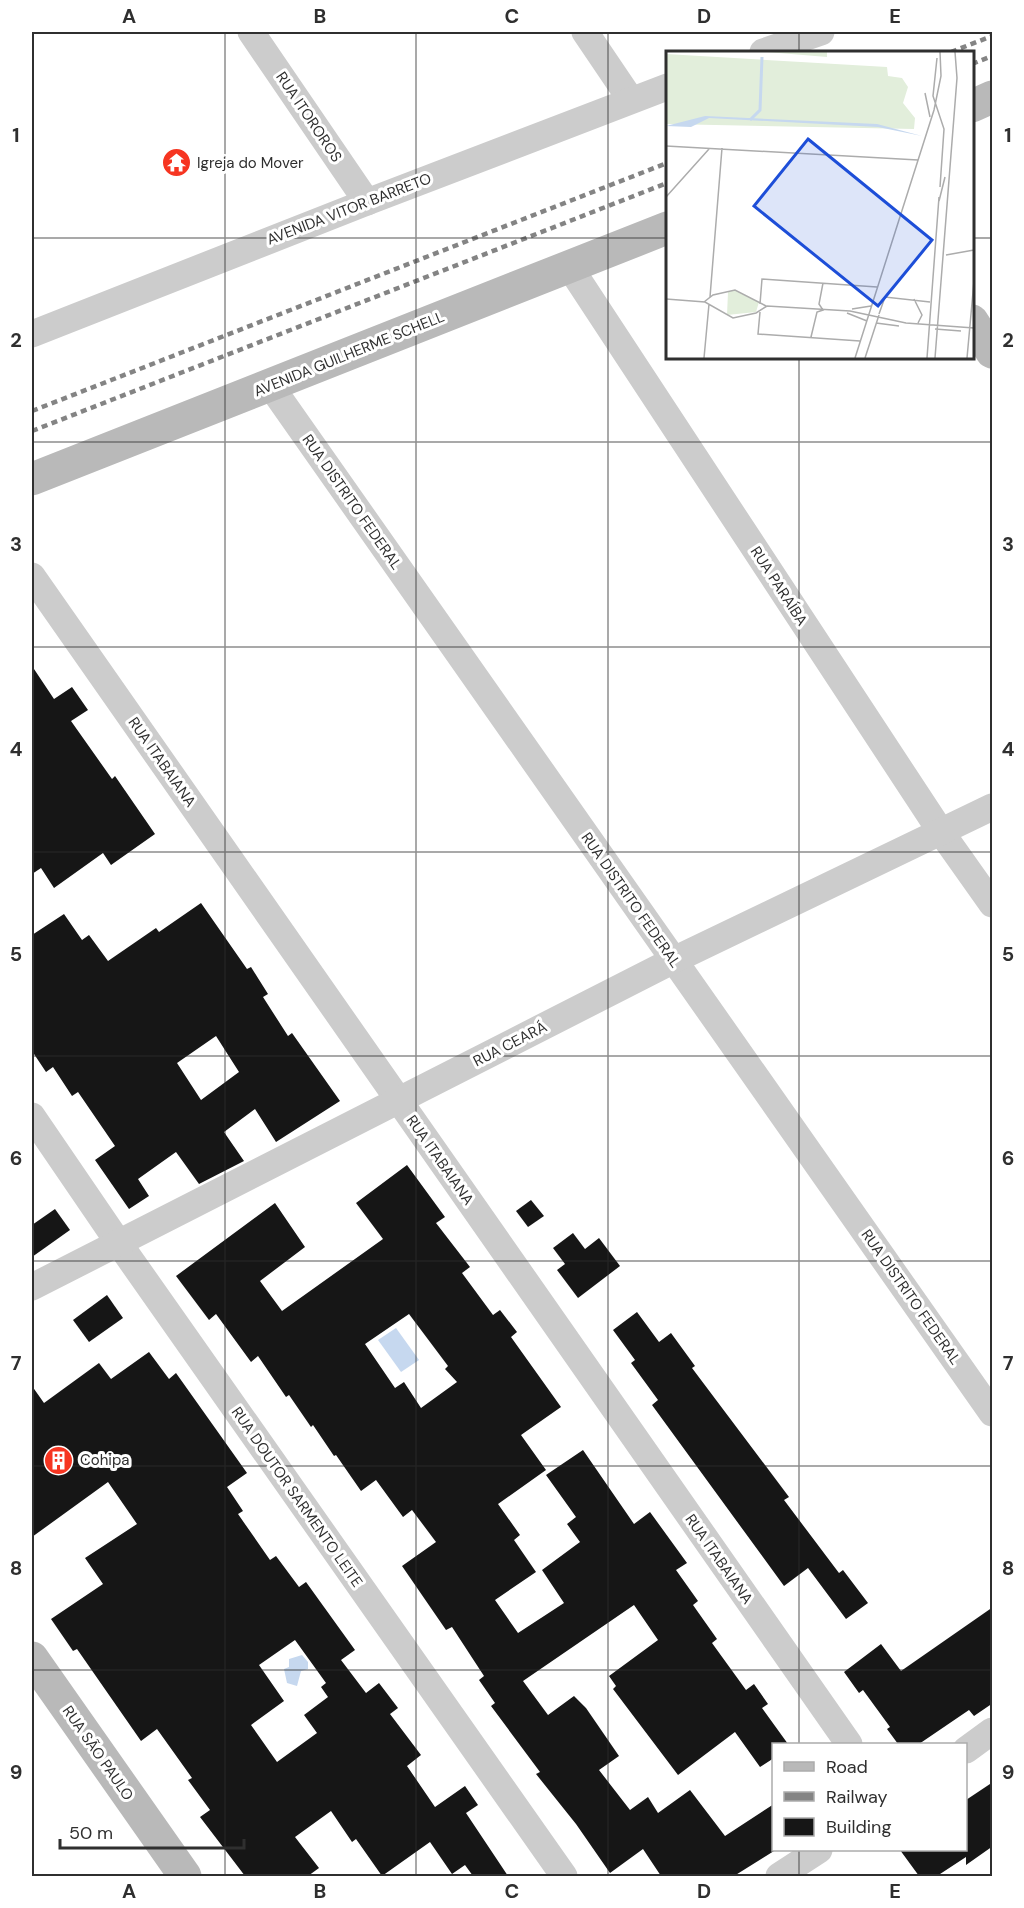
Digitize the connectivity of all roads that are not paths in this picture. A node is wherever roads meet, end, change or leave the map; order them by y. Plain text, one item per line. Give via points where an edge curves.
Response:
1 (251, 32) edge
2 (585, 32) edge
3 (821, 32) edge
4 (766, 51) edge
5 (666, 87) edge
6 (993, 97) edge
7 (632, 100) junction
8 (973, 106) edge
9 (367, 202) junction
10 (666, 228) edge
11 (569, 266) junction
12 (973, 322) edge
13 (32, 334) edge
14 (993, 352) edge
15 (270, 385) junction
16 (32, 478) edge
17 (32, 576) edge
18 (993, 807) edge
19 (941, 832) junction
20 (993, 904) edge
21 (674, 960) junction
22 (399, 1101) junction
23 (32, 1116) edge
24 (118, 1242) junction
25 (32, 1287) edge
26 (993, 1413) edge
27 (32, 1658) edge
28 (993, 1731) edge
29 (848, 1743) edge
30 (967, 1749) edge
31 (817, 1851) edge
32 (185, 1876) edge
33 (564, 1876) edge
34 (779, 1876) edge

1 - 9 street, RUA ITOROROS
2 - 7 street
3 - 4 street
5 - 7 street, AVENIDA VITOR BARRETO
6 - 8 main road
7 - 9 street, AVENIDA VITOR BARRETO
9 - 13 street, AVENIDA VITOR BARRETO
10 - 11 main road, AVENIDA GUILHERME SCHELL
11 - 15 main road, AVENIDA GUILHERME SCHELL
11 - 19 street, RUA PARAÍBA
12 - 14 main road
15 - 16 main road, AVENIDA GUILHERME SCHELL
15 - 21 street, RUA DISTRITO FEDERAL
17 - 22 street, RUA ITABAIANA
18 - 19 street, RUA CEARÁ
19 - 20 street, RUA PARAÍBA
19 - 21 street, RUA CEARÁ
21 - 22 street, RUA CEARÁ
21 - 26 street, RUA DISTRITO FEDERAL
22 - 24 street, RUA CEARÁ
22 - 29 street, RUA ITABAIANA
23 - 24 street, RUA DOUTOR SARMENTO LEITE
24 - 25 street, RUA CEARÁ
24 - 33 street, RUA DOUTOR SARMENTO LEITE
27 - 32 main road, RUA SÃO PAULO
28 - 30 street
31 - 34 street

